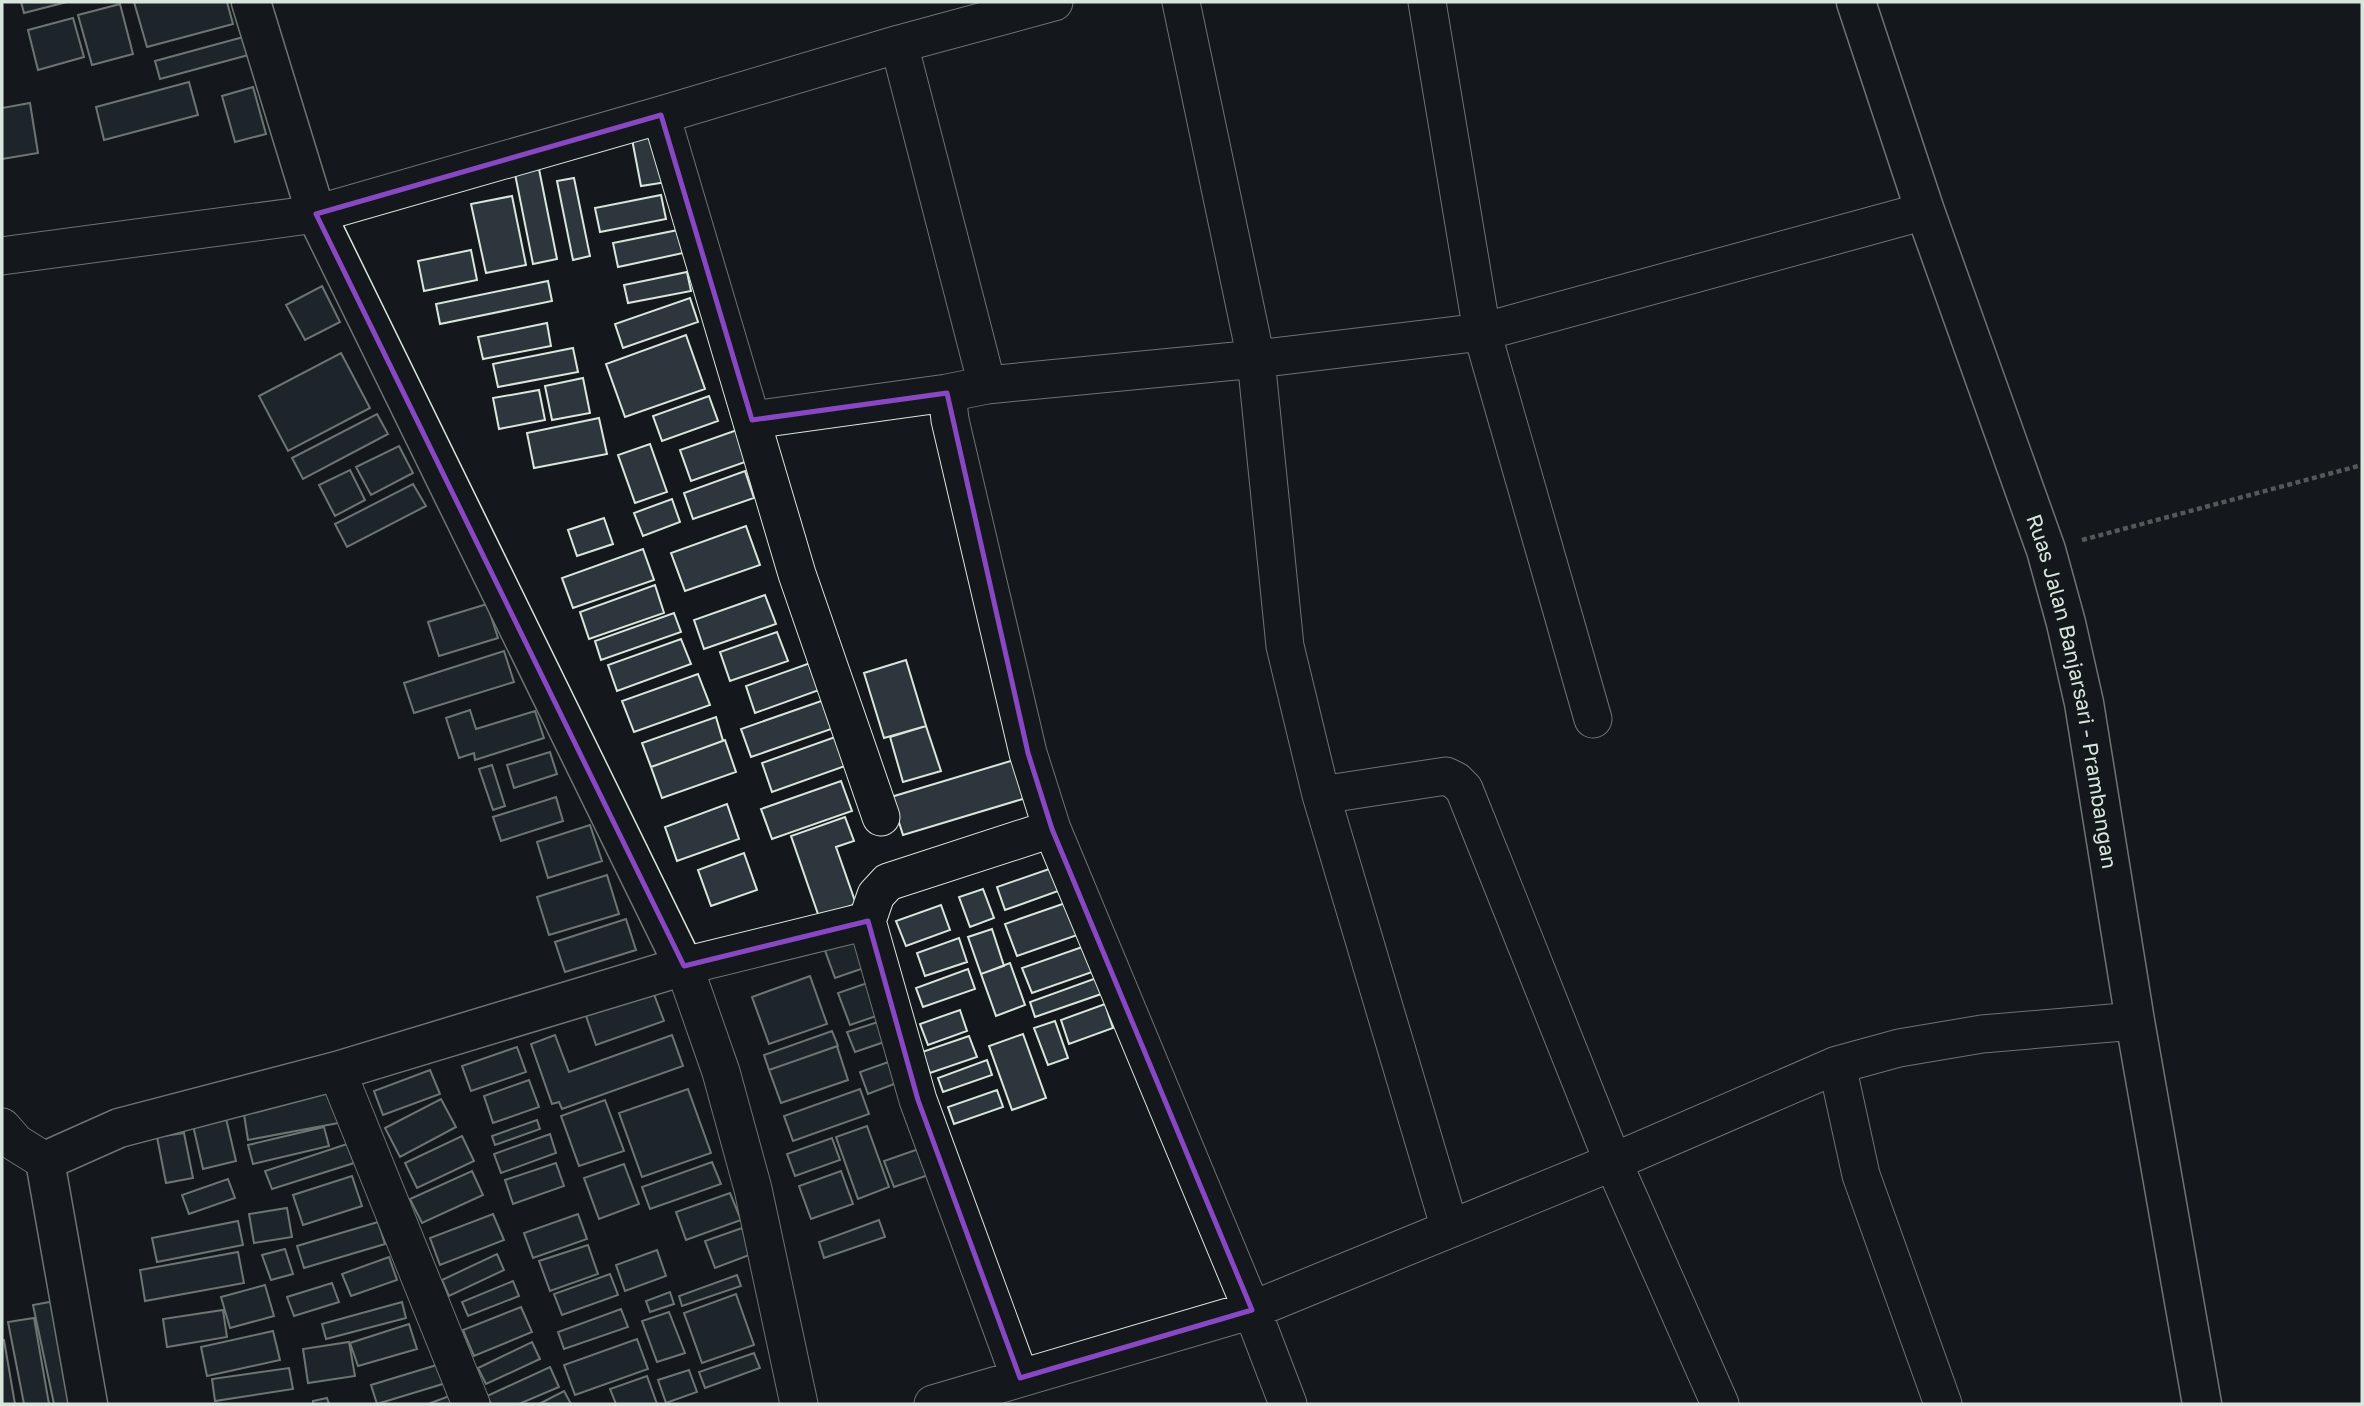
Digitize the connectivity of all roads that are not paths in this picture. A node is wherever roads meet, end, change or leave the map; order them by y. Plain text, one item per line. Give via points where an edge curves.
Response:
1 (251, 2) edge
2 (1054, 2) edge
3 (1181, 2) edge
4 (1427, 2) edge
5 (1856, 2) edge
6 (900, 44) junction
7 (661, 115) junction
8 (1925, 211) junction
9 (316, 214) junction
10 (2, 256) edge
11 (1482, 332) junction
12 (1256, 359) junction
13 (987, 385) junction
14 (947, 393) junction
15 (752, 420) junction
16 (1593, 719) dead end
17 (1321, 795) junction
18 (881, 817) dead end
19 (1039, 833) dead end
20 (867, 920) junction
21 (684, 966) junction
22 (2135, 1021) junction
23 (1837, 1065) junction
24 (337, 1071) junction
25 (2, 1127) edge
26 (45, 1161) junction
27 (1613, 1162) junction
28 (1450, 1229) junction
29 (1252, 1310) junction
30 (1020, 1378) junction
31 (88, 1404) edge
32 (471, 1404) edge
33 (799, 1404) edge
34 (933, 1404) edge
35 (1287, 1404) edge
36 (1720, 1404) edge
37 (1943, 1404) edge
38 (2202, 1404) edge

1 - 9 street
2 - 6 street
3 - 12 street
4 - 11 street
5 - 8 street, Ruas Jalan Banjarsari - Prambangan
6 - 7 street
6 - 13 street
7 - 9 street
7 - 15 street
8 - 11 street
8 - 22 street, Ruas Jalan Banjarsari - Prambangan via 2046,550 2066,624 2084,703
9 - 10 street
9 - 21 street
11 - 12 street
11 - 16 street
12 - 13 street
12 - 17 street via 1285,646
13 - 14 street
14 - 15 street
14 - 29 street via 1028,753 1052,829
15 - 18 street via 797,574
17 - 27 street via 1446,776 1464,789
17 - 28 street
19 - 20 street via 888,882 876,895
20 - 21 street
20 - 30 street via 918,1100
21 - 24 street
21 - 33 street via 721,1072 753,1189
22 - 23 street via 1982,1034 1899,1048
22 - 38 street, Ruas Jalan Banjarsari - Prambangan
23 - 27 street
23 - 37 street via 1861,1175
24 - 26 street via 120,1128
24 - 32 street
25 - 26 street via 16,1143
26 - 31 street
27 - 28 street
27 - 36 street
28 - 29 street
29 - 30 street
29 - 35 street
30 - 34 street

